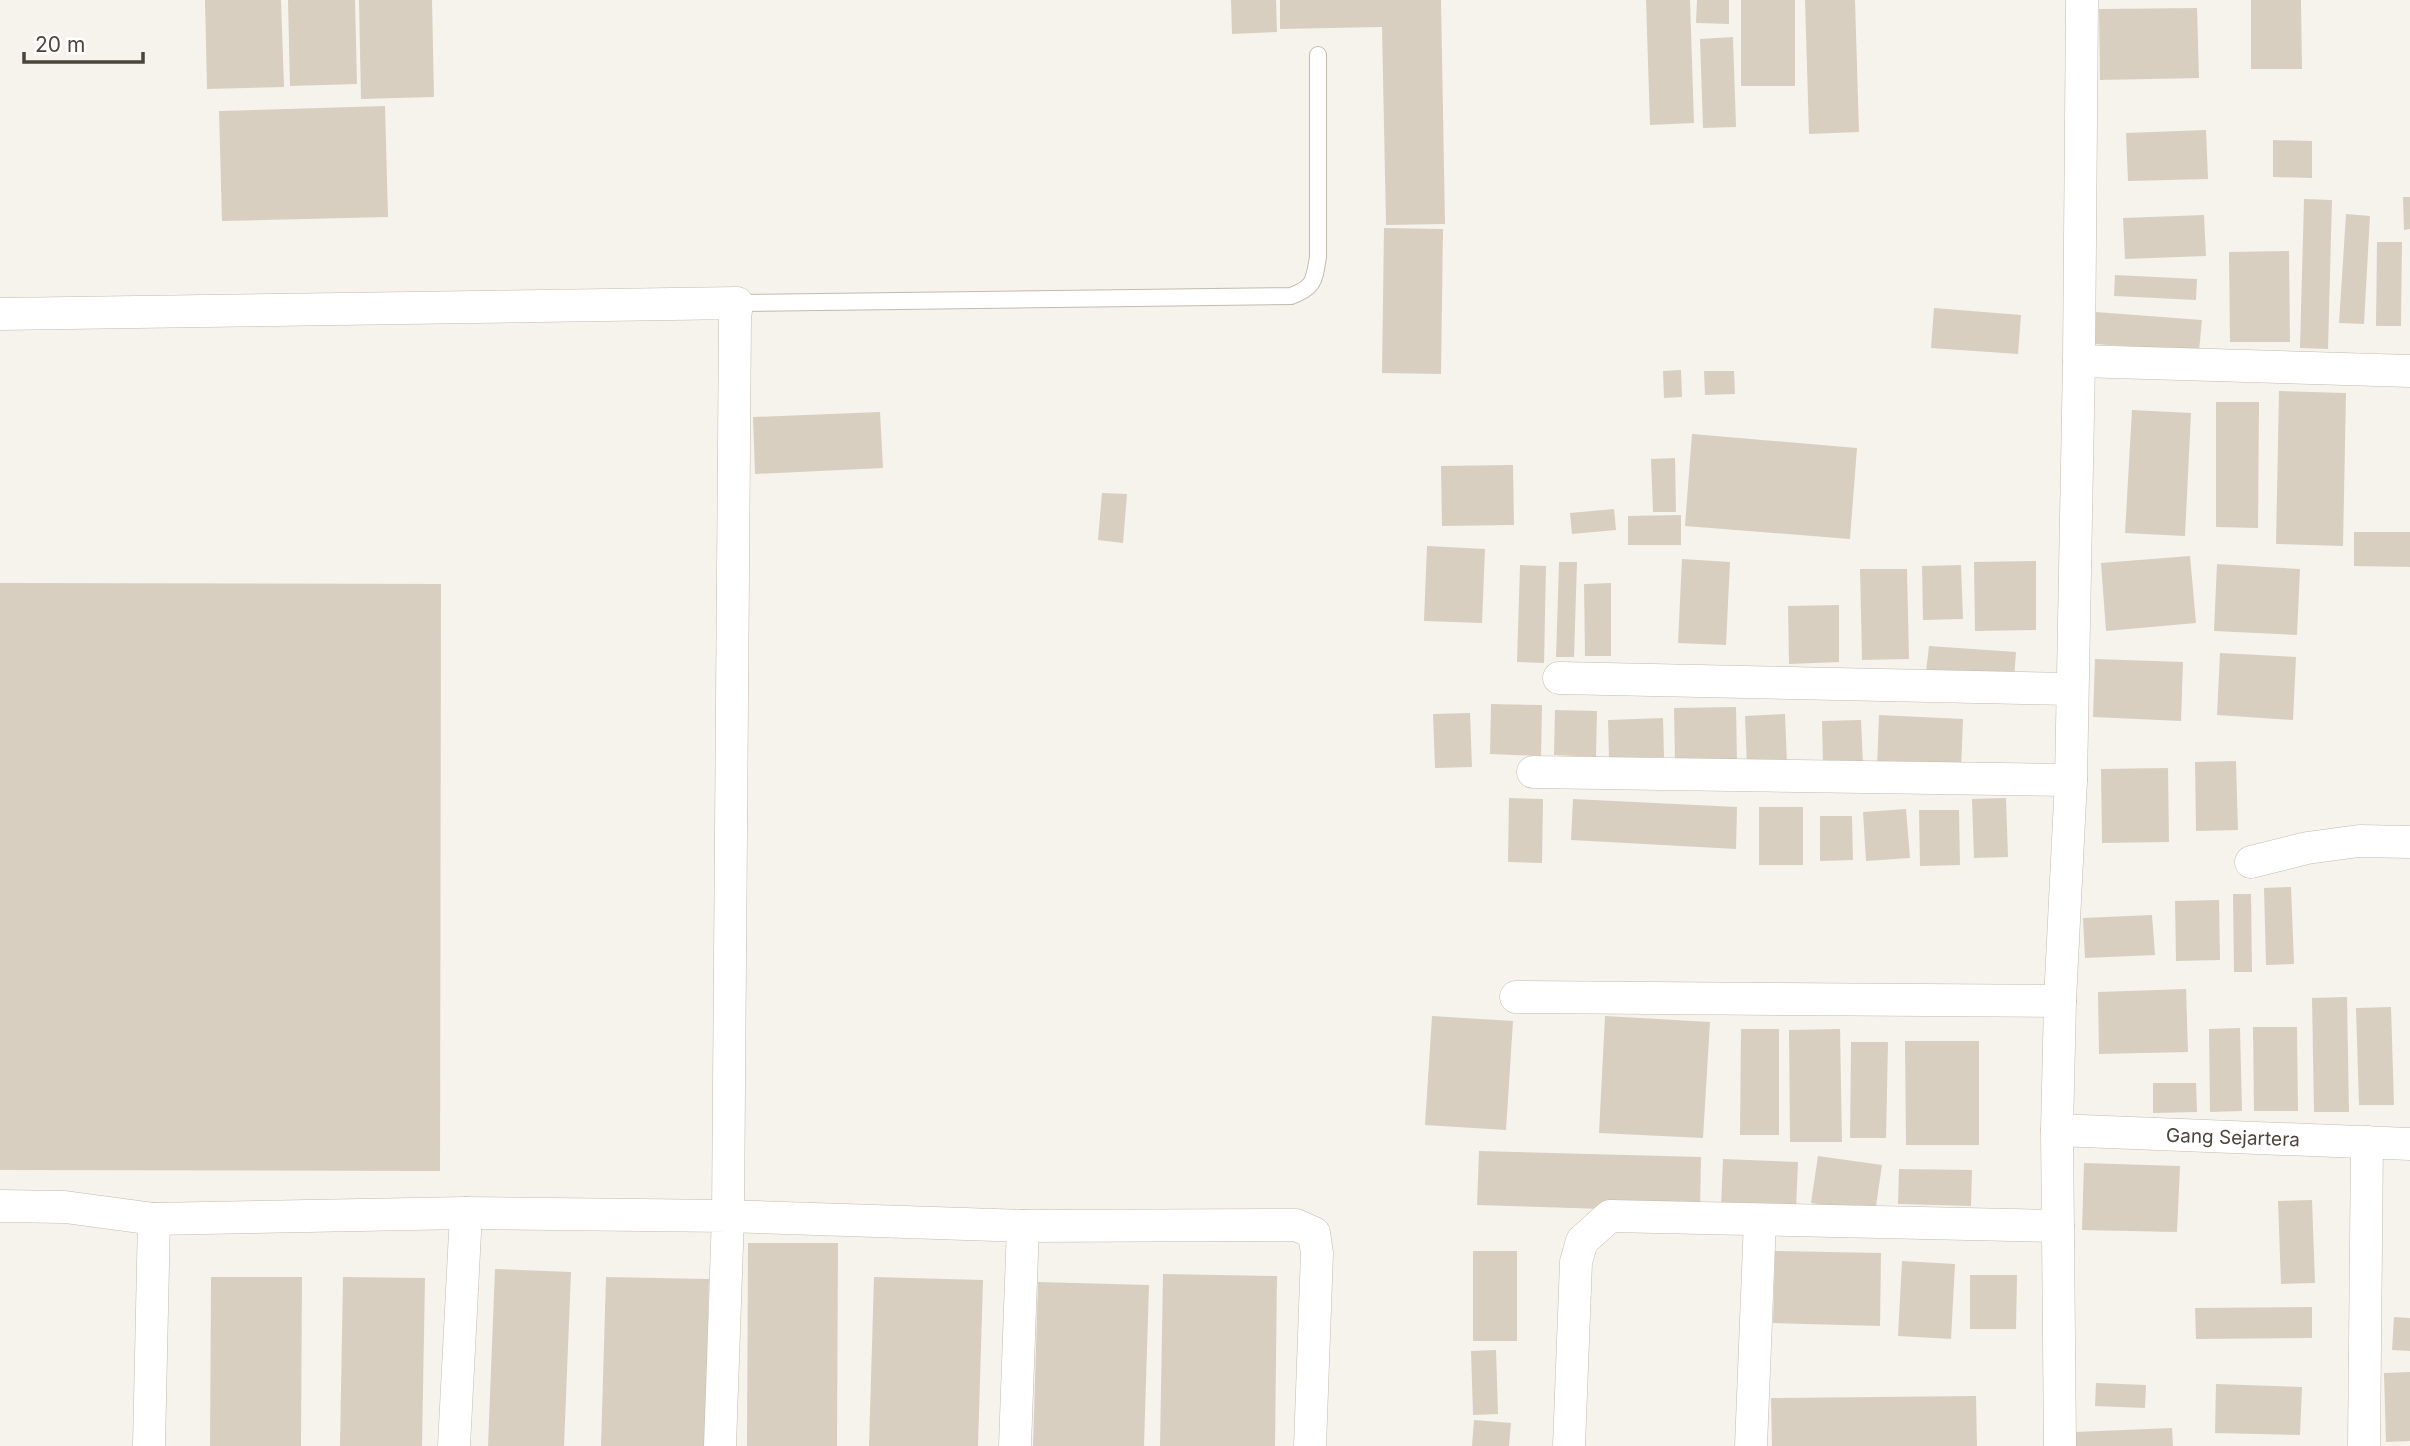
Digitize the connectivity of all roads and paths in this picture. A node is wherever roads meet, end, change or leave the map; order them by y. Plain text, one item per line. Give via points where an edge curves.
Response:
1 (2082, 0) edge
2 (1318, 55) dead end
3 (737, 303) junction
4 (0, 314) edge
5 (2079, 361) junction
6 (2410, 371) edge
7 (1559, 678) dead end
8 (2072, 689) junction
9 (1533, 772) dead end
10 (2071, 780) junction
11 (2410, 842) edge
12 (2251, 862) dead end
13 (1516, 998) dead end
14 (2060, 1001) junction
15 (2057, 1130) junction
16 (2367, 1142) junction
17 (2410, 1144) edge
18 (0, 1206) edge
19 (466, 1213) junction
20 (728, 1216) junction
21 (154, 1219) junction
22 (1760, 1220) junction
23 (1023, 1226) junction
24 (2058, 1226) junction
25 (149, 1446) edge
26 (454, 1446) edge
27 (720, 1446) edge
28 (1015, 1446) edge
29 (1310, 1446) edge
30 (1569, 1446) edge
31 (1751, 1446) edge
32 (2060, 1446) edge
33 (2364, 1446) edge

1 - 5 street
2 - 3 lane via 1318,257 1313,283 1306,290 1291,296
3 - 4 street
3 - 20 street
5 - 6 street
5 - 8 street
7 - 8 street
8 - 10 street
9 - 10 street
10 - 14 street
11 - 12 street via 2359,841
13 - 14 street
14 - 15 street
15 - 16 street, Gang Sejartera
15 - 24 street
16 - 17 street, Gang Sejartera
16 - 33 street
18 - 21 street via 65,1207
19 - 20 street
19 - 21 street
19 - 26 street
20 - 23 street
20 - 27 street
21 - 25 street
22 - 24 street
22 - 30 street via 1610,1216 1582,1241 1576,1262
22 - 31 street
23 - 28 street
23 - 29 street via 1296,1225 1314,1233
24 - 32 street

